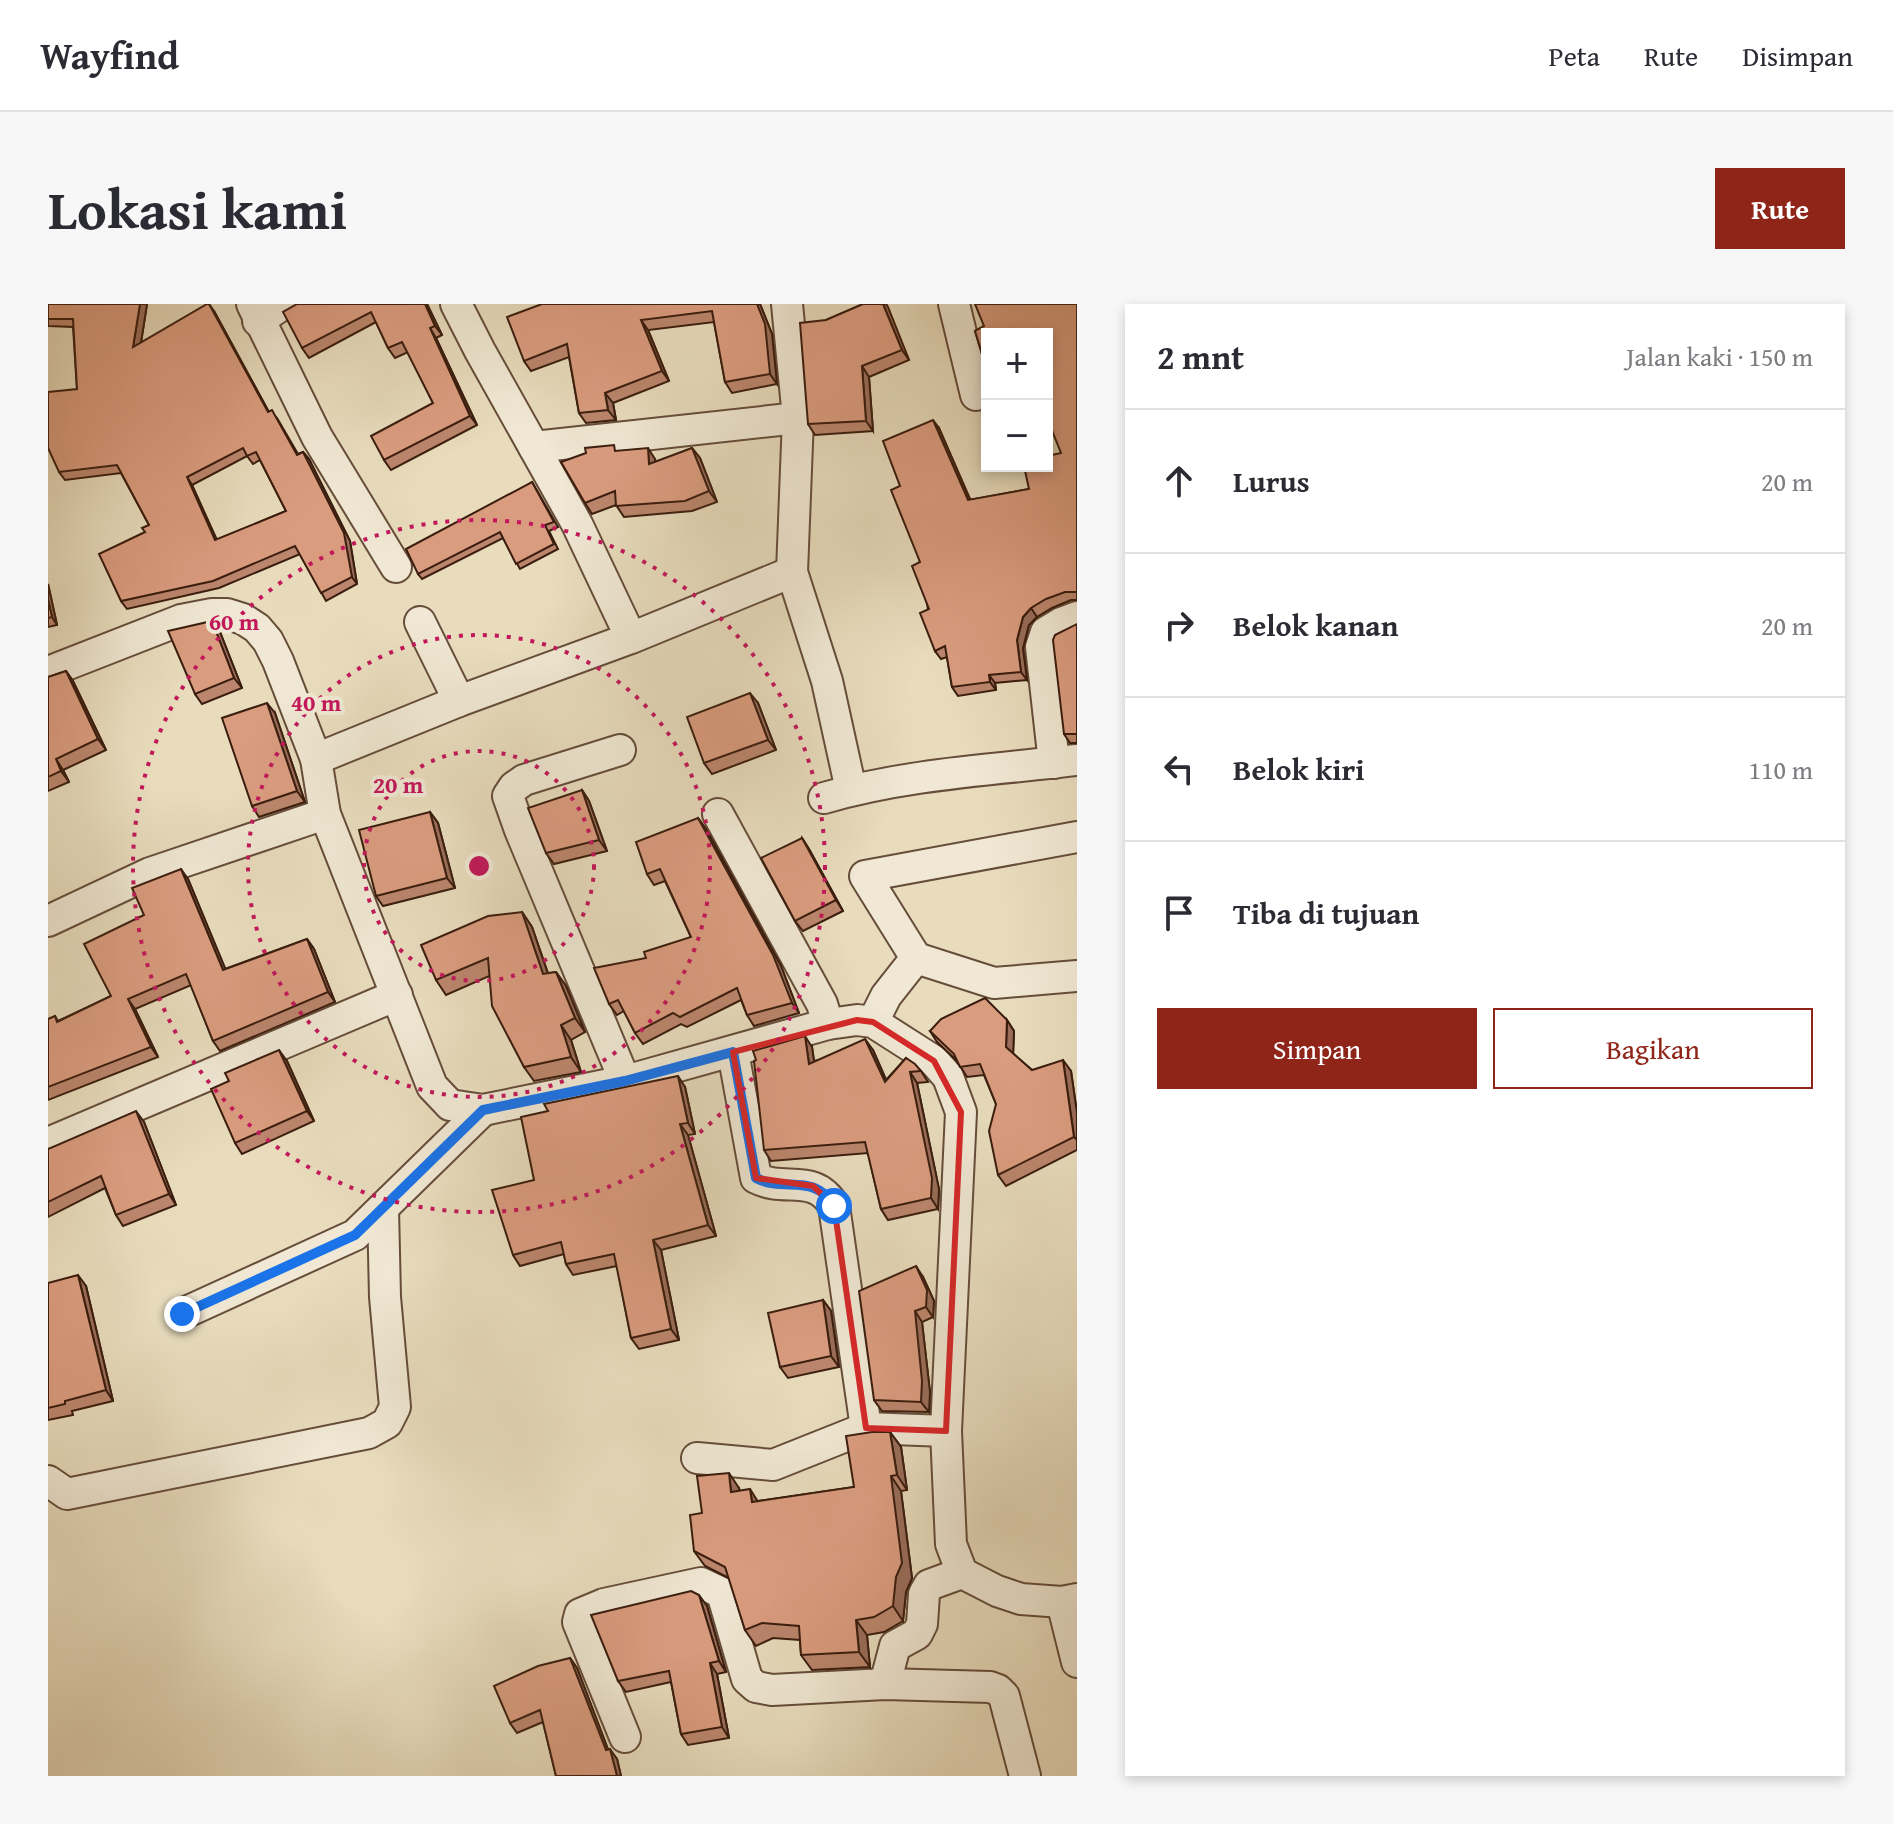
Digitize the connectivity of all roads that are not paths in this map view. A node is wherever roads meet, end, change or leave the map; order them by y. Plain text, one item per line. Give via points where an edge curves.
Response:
1 (456, 304) edge
2 (787, 304) edge
3 (954, 304) edge
4 (264, 310) edge
5 (976, 395) dead end
6 (798, 418) junction
7 (534, 447) junction
8 (396, 567) dead end
9 (792, 572) junction
10 (1077, 617) edge
11 (420, 622) dead end
12 (631, 638) junction
13 (48, 672) edge
14 (459, 701) junction
15 (620, 750) dead end
16 (316, 759) junction
17 (1065, 761) edge
18 (325, 814) junction
19 (718, 814) dead end
20 (1077, 837) edge
21 (48, 921) edge
22 (916, 958) junction
23 (1077, 976) edge
24 (397, 995) junction
25 (873, 1022) junction
26 (828, 1024) junction
27 (733, 1052) junction
28 (625, 1081) junction
29 (483, 1110) junction
30 (48, 1143) edge
31 (383, 1208) junction
32 (182, 1314) dead end
33 (866, 1428) junction
34 (946, 1431) junction
35 (697, 1458) dead end
36 (48, 1481) edge
37 (962, 1573) junction
38 (1070, 1600) edge
39 (1077, 1662) edge
40 (885, 1684) junction
41 (625, 1737) dead end
42 (1025, 1776) edge

1 - 7 street
2 - 6 street
3 - 5 street
4 - 8 street via 317,437
6 - 7 street
6 - 9 street
7 - 12 street
9 - 12 street
9 - 17 street via 827,681 849,791 938,774
10 - 17 street via 1046,632 1041,647
11 - 14 street
12 - 14 street
13 - 16 street via 181,620 227,614 257,628 268,641
14 - 16 street
15 - 28 street via 524,780 508,796
16 - 18 street
18 - 21 street via 150,873
18 - 24 street
19 - 26 street
20 - 22 street via 865,876
22 - 23 street via 994,983
22 - 25 street
24 - 29 street via 432,1086 450,1105
24 - 30 street
25 - 26 street
25 - 34 street via 934,1061 948,1077 961,1112
26 - 27 street
27 - 28 street
27 - 33 street via 756,1178 813,1186 834,1206
28 - 29 street
29 - 31 street
31 - 32 street via 346,1240
31 - 36 street via 395,1407 387,1423 369,1433 67,1494
33 - 34 street
33 - 35 street via 773,1465
34 - 37 street via 951,1544
37 - 38 street via 1021,1599
37 - 40 street via 929,1585 922,1624 917,1634 895,1646
38 - 39 street
40 - 41 street via 756,1687 747,1679 722,1593 701,1583 580,1614 578,1622
40 - 42 street via 998,1690

